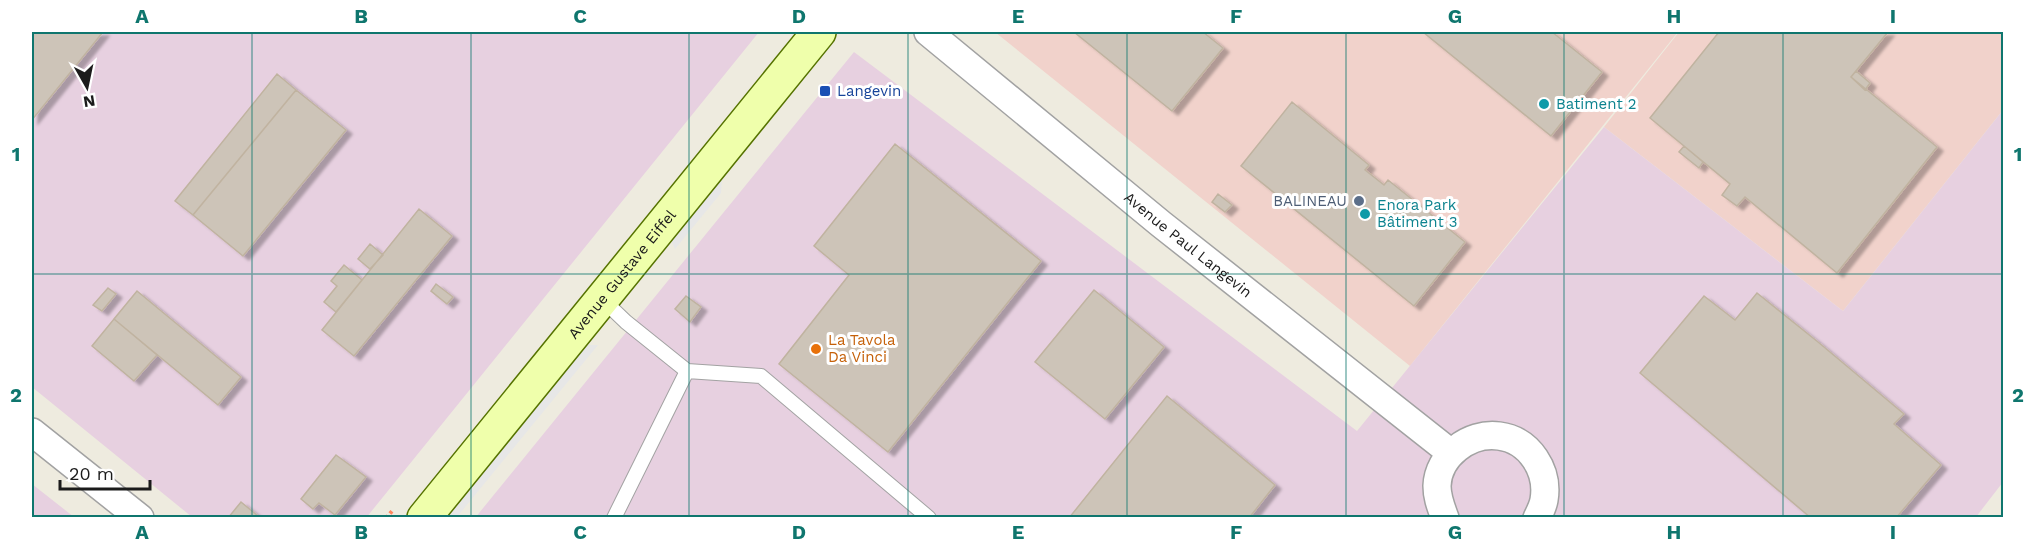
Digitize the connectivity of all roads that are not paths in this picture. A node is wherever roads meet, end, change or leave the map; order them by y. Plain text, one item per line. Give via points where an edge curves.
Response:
1 (819, 32) edge
2 (928, 32) edge
3 (602, 299) junction
4 (687, 371) junction
5 (32, 432) edge
6 (1451, 453) junction
7 (140, 518) edge
8 (424, 518) edge
9 (614, 518) edge
10 (929, 518) edge
11 (1445, 518) edge
12 (1537, 518) edge

1 - 3 street, Avenue Gustave Eiffel
2 - 6 street, Avenue Paul Langevin via 1161,224
3 - 4 lane
3 - 8 street, Avenue Gustave Eiffel
4 - 9 lane
4 - 10 lane via 761,376
5 - 7 street
6 - 11 street via 1441,468 1437,485
6 - 12 street via 1481,436 1515,441 1530,451 1545,484 1544,503

